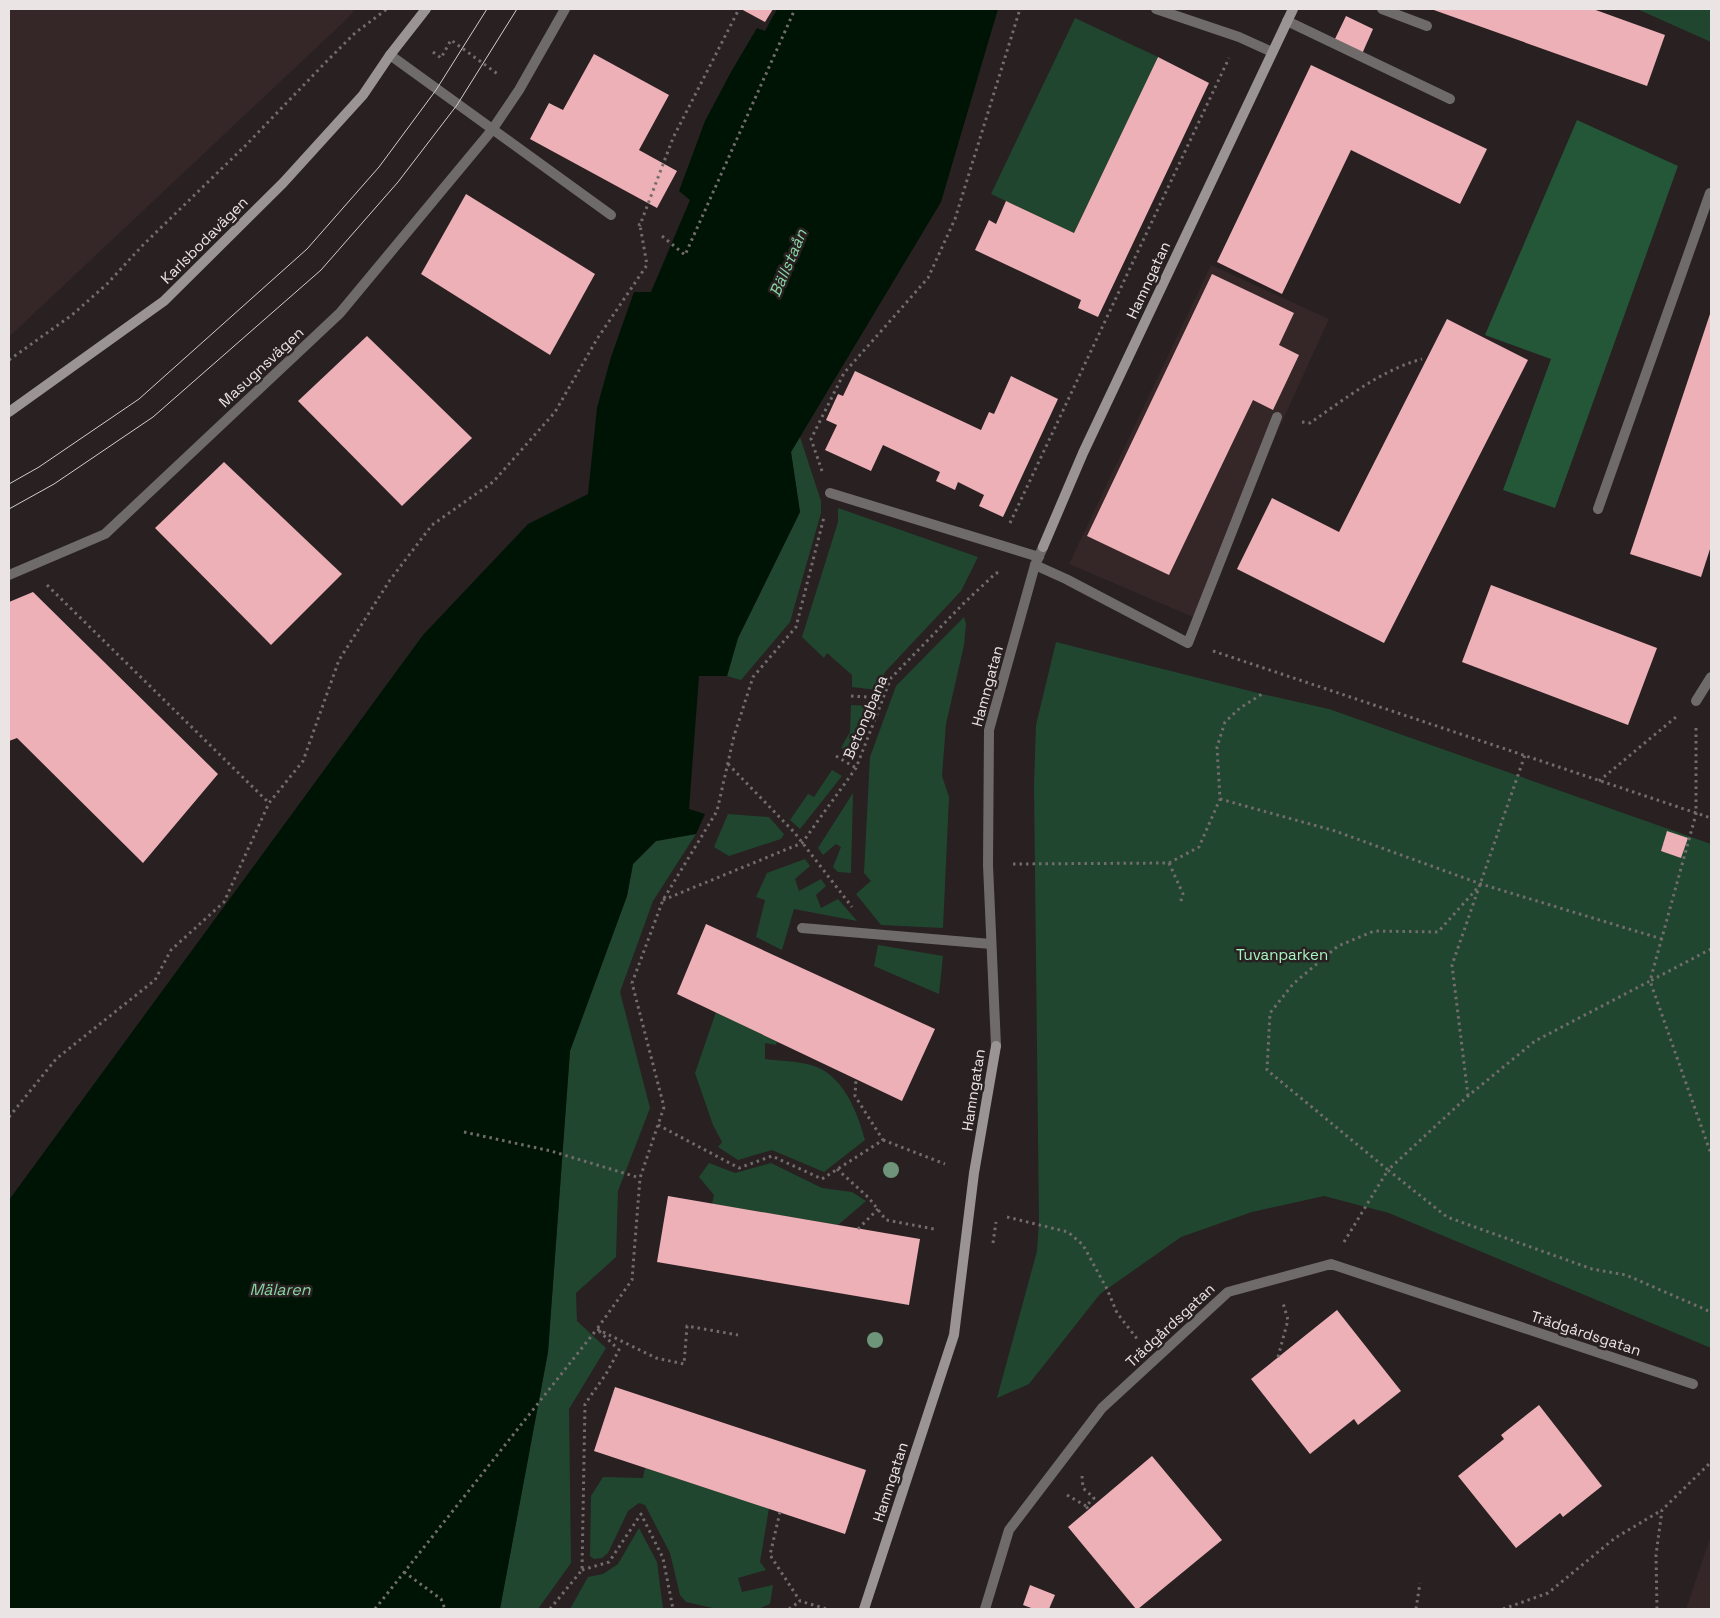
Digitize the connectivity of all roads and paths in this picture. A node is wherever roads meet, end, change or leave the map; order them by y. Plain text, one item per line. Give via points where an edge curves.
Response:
1 (387, 9) edge
2 (426, 9) edge
3 (565, 9) edge
4 (739, 9) edge
5 (795, 9) edge
6 (1020, 9) edge
7 (1156, 9) edge
8 (1293, 9) edge
9 (1382, 9) edge
10 (379, 15) junction
11 (1287, 21) junction
12 (1427, 26) dead end
13 (406, 34) junction
14 (1239, 37) junction
15 (1272, 52) junction
16 (390, 55) junction
17 (520, 90) junction
18 (1450, 99) dead end
19 (492, 130) junction
20 (1711, 194) edge
21 (610, 214) joint
22 (640, 225) junction
23 (662, 236) dead end
24 (1422, 359) dead end
25 (9, 360) edge
26 (9, 412) edge
27 (1277, 417) joint
28 (830, 493) junction
29 (1598, 509) dead end
30 (1010, 549) junction
31 (1037, 561) junction
32 (28, 567) junction
33 (9, 575) edge
34 (1188, 642) junction
35 (1711, 677) edge
36 (1262, 694) dead end
37 (851, 696) dead end
38 (883, 698) junction
39 (1696, 701) junction
40 (1525, 755) junction
41 (836, 756) dead end
42 (728, 764) junction
43 (856, 768) junction
44 (1599, 780) junction
45 (1220, 799) junction
46 (269, 803) junction
47 (1696, 814) junction
48 (1711, 818) edge
49 (802, 843) junction
50 (1169, 863) junction
51 (988, 865) junction
52 (1481, 884) junction
53 (844, 896) dead end
54 (663, 900) junction
55 (1180, 904) dead end
56 (802, 928) dead end
57 (1662, 939) junction
58 (991, 944) junction
59 (1711, 949) edge
60 (1650, 982) junction
61 (856, 1079) dead end
62 (1468, 1096) junction
63 (9, 1117) edge
64 (658, 1125) junction
65 (464, 1132) dead end
66 (883, 1140) junction
67 (1711, 1154) edge
68 (945, 1164) dead end
69 (836, 1170) junction
70 (1388, 1170) junction
71 (640, 1178) junction
72 (878, 1209) junction
73 (1007, 1216) dead end
74 (858, 1228) dead end
75 (934, 1229) dead end
76 (1331, 1264) junction
77 (1283, 1302) dead end
78 (1711, 1312) edge
79 (597, 1329) junction
80 (738, 1335) dead end
81 (1278, 1357) dead end
82 (1154, 1361) junction
83 (1693, 1384) dead end
84 (1711, 1462) edge
85 (1082, 1474) dead end
86 (1067, 1495) dead end
87 (1662, 1510) junction
88 (780, 1512) dead end
89 (582, 1570) junction
90 (404, 1572) junction
91 (1420, 1583) dead end
92 (800, 1601) junction
93 (375, 1609) edge
94 (445, 1609) edge
95 (550, 1609) edge
96 (673, 1609) edge
97 (789, 1609) edge
98 (826, 1609) edge
99 (864, 1609) edge
100 (985, 1609) edge
101 (1416, 1609) edge
102 (1503, 1609) edge
103 (1657, 1609) edge

1 - 10 path
2 - 13 street, Karlsbodavägen
3 - 17 street
4 - 22 path via 673,138
5 - 23 path via 685,255
6 - 28 path via 955,219 928,278 844,374 811,439
7 - 14 street
8 - 11 street, Hamngatan
9 - 12 street
10 - 13 path
10 - 25 path via 355,33 107,284 72,315
11 - 15 street, Hamngatan
11 - 18 street
13 - 16 street, Karlsbodavägen
13 - 17 path via 441,58 451,40
14 - 15 street
14 - 30 path via 1008,528
15 - 31 street, Hamngatan via 1083,453
16 - 19 street
16 - 26 street, Karlsbodavägen via 362,95 283,183 164,301
17 - 19 street
19 - 21 street
19 - 32 street, Masugnsvägen via 340,313 104,534
20 - 29 street
21 - 22 path
22 - 46 path via 647,265 597,339 555,412 493,482 432,525 390,580 339,660 303,762
24 - 27 path via 1381,376 1310,423
27 - 34 street
28 - 30 street
28 - 42 path via 796,627 754,677
30 - 31 street
31 - 34 street
31 - 38 path, Betongbana via 996,574 891,678
31 - 51 street, Hamngatan via 989,730
32 - 33 street, Masugnsvägen
32 - 46 path
34 - 40 path
35 - 39 street
36 - 45 path via 1225,722 1217,747
37 - 38 path
38 - 43 path, Betongbana
39 - 44 path
39 - 47 path
40 - 44 path
40 - 52 path
41 - 43 path
42 - 49 path
42 - 54 path via 717,811
43 - 49 path, Betongbana
44 - 47 path
45 - 50 path via 1199,847
45 - 52 path via 1335,831
46 - 63 path via 224,902 170,950 155,980 56,1058
47 - 48 path
47 - 57 path
49 - 53 path
49 - 54 path
50 - 51 path
50 - 55 path via 1183,894
51 - 58 street, Hamngatan
52 - 57 path
52 - 62 path via 1452,965
52 - 70 path via 1438,932 1374,931 1338,946 1293,984 1270,1013 1267,1070
54 - 64 path via 632,983 664,1107
56 - 58 street
57 - 60 path
58 - 99 street, Hamngatan via 996,1046 974,1173 954,1335
59 - 60 path
60 - 62 path via 1535,1041
60 - 67 path
61 - 66 path via 855,1096
62 - 70 path
64 - 69 path via 739,1168 772,1156 822,1179
64 - 71 path
65 - 71 path via 550,1151
66 - 68 path
66 - 69 path
69 - 72 path
70 - 76 path
70 - 78 path via 1447,1217 1592,1269 1626,1275
71 - 79 path via 632,1280
72 - 74 path
72 - 75 path via 886,1220
73 - 82 path via 1068,1232 1083,1245 1117,1313
76 - 82 street, Trädgårdsgatan via 1228,1292
76 - 83 street, Trädgårdsgatan
77 - 81 path via 1288,1320
79 - 80 path via 656,1358 684,1364 687,1326
79 - 89 path via 619,1350 585,1404
79 - 90 path
82 - 100 street, Trädgårdsgatan via 1102,1408 1009,1530
84 - 87 path
85 - 86 path via 1084,1488 1094,1498 1087,1508
87 - 102 path via 1615,1538 1548,1593
87 - 103 path via 1656,1555
88 - 92 path via 770,1555
89 - 95 path
89 - 96 path via 609,1562 641,1514 663,1558
90 - 93 path
90 - 94 path via 441,1600
91 - 101 path
92 - 97 path
92 - 98 path

